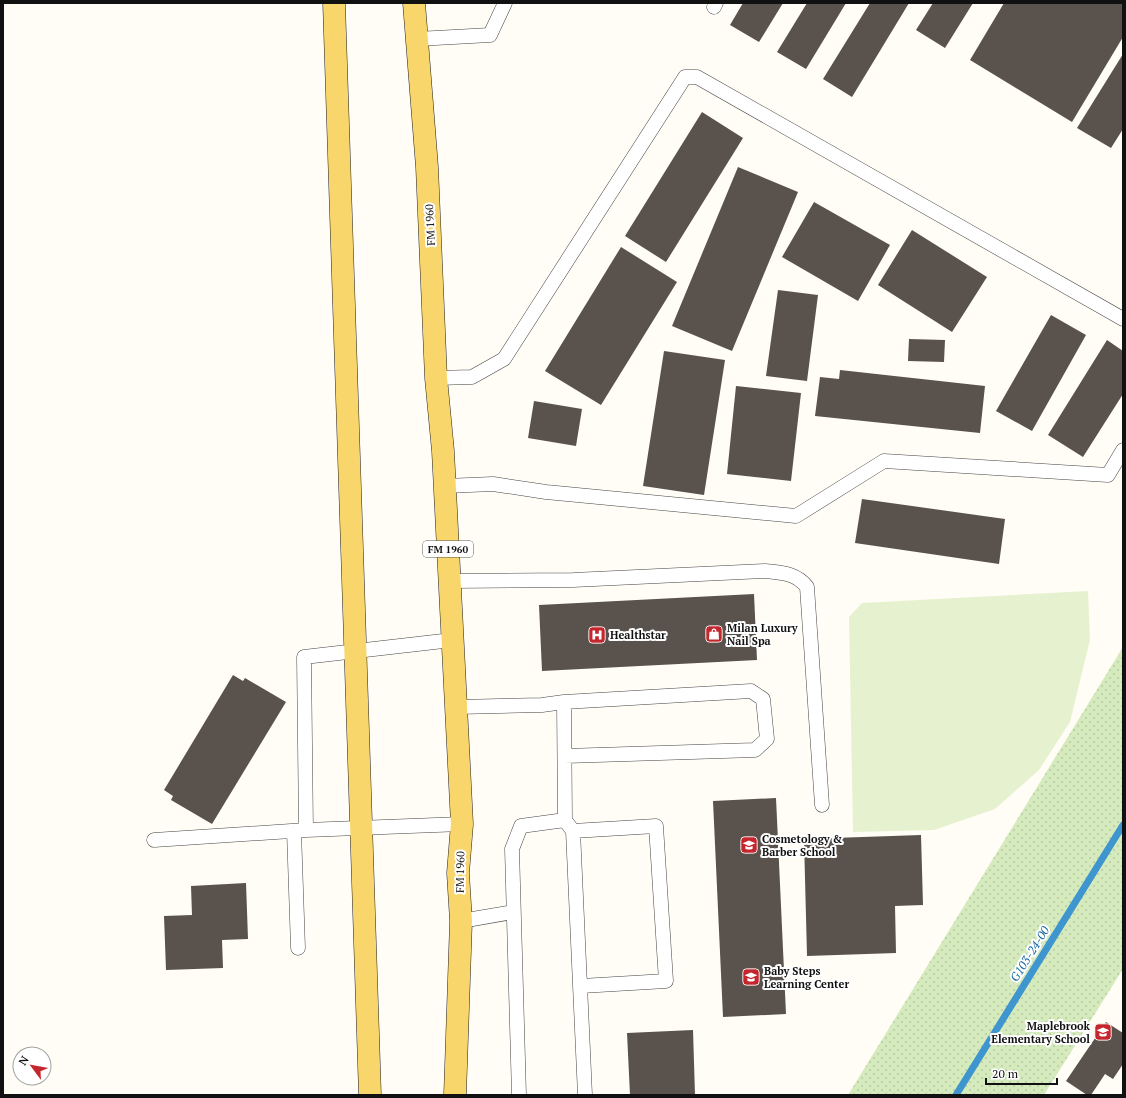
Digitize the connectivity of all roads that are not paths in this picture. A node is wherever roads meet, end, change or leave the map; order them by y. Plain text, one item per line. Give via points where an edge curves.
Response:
1 (334, 3) edge
2 (414, 3) edge
3 (505, 3) edge
4 (417, 39) junction
5 (1123, 319) edge
6 (436, 378) junction
7 (1123, 450) edge
8 (445, 486) junction
9 (450, 581) junction
10 (452, 640) junction
11 (355, 651) junction
12 (564, 702) junction
13 (457, 707) junction
14 (565, 756) junction
15 (822, 804) dead end
16 (462, 824) junction
17 (569, 826) junction
18 (361, 828) junction
19 (300, 831) junction
20 (154, 840) dead end
21 (513, 912) junction
22 (461, 921) junction
23 (298, 948) dead end
24 (581, 986) junction
25 (370, 1095) edge
26 (455, 1095) edge
27 (519, 1095) edge
28 (585, 1095) edge

1 - 11 main road
2 - 4 main road, FM 1960 / FM 1960
3 - 4 lane via 490,35
4 - 6 main road, FM 1960 / FM 1960 via 427,167
5 - 6 lane via 697,77 686,77 504,359 472,377
6 - 8 main road, FM 1960 / FM 1960
7 - 8 lane via 1108,475 884,462 796,516 546,492 493,484
8 - 9 main road, FM 1960 / FM 1960
9 - 10 main road, FM 1960 / FM 1960
9 - 15 lane via 572,580 765,571 789,574 801,579 807,587
10 - 11 lane
10 - 13 main road, FM 1960 / FM 1960
11 - 18 main road
11 - 19 lane via 304,657
12 - 13 lane
12 - 14 lane
12 - 14 lane via 750,691 763,699 767,739 755,750
13 - 16 main road, FM 1960 / FM 1960
14 - 17 lane
16 - 18 lane
16 - 22 main road, FM 1960 / FM 1960 via 458,873
17 - 21 lane via 521,826 512,849
17 - 24 lane
17 - 24 lane via 656,826 666,981
18 - 19 lane
18 - 25 main road
19 - 20 lane
19 - 23 lane
21 - 22 lane
21 - 27 lane
22 - 26 main road, FM 1960 / FM 1960
24 - 28 lane

